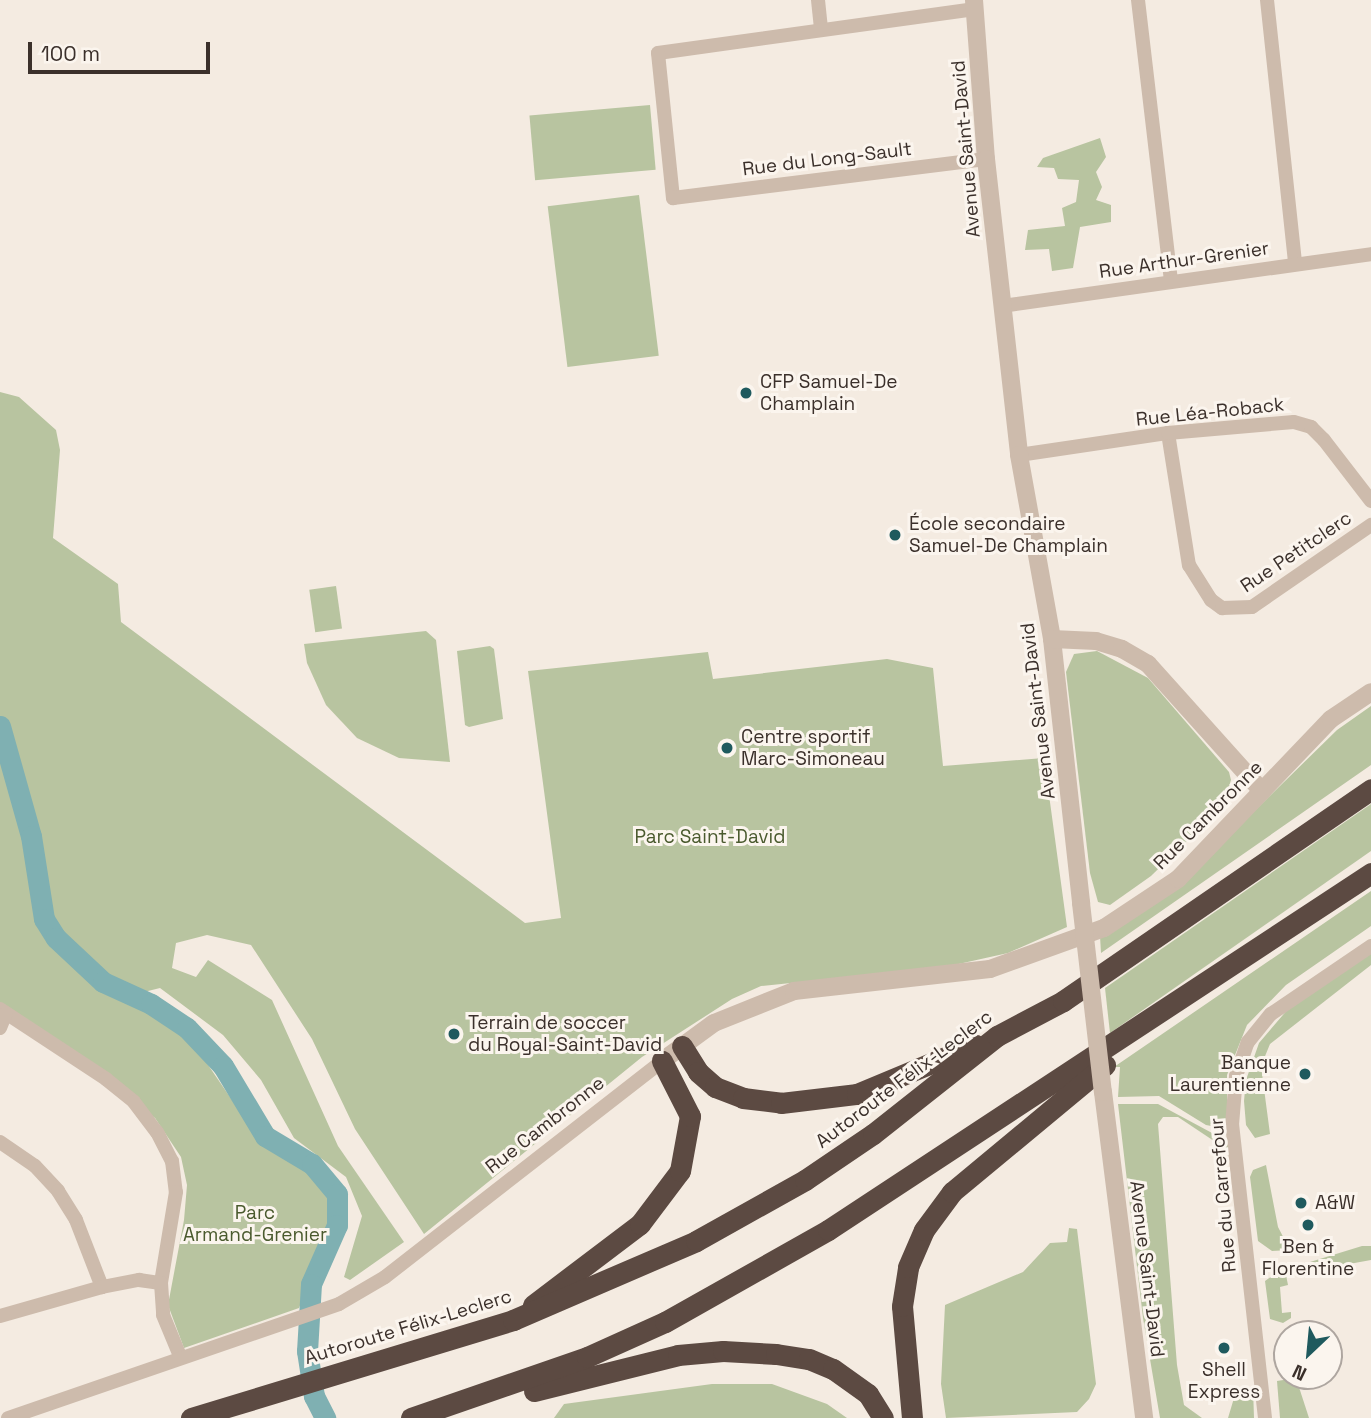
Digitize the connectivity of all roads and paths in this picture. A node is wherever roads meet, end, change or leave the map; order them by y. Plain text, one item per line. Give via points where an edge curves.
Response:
1 (818, 0) edge
2 (1138, 0) edge
3 (1267, 0) edge
4 (974, 5) edge
5 (821, 30) junction
6 (986, 159) junction
7 (1371, 254) edge
8 (1295, 264) junction
9 (1171, 280) junction
10 (1002, 306) junction
11 (1168, 433) junction
12 (1019, 456) junction
13 (1371, 501) edge
14 (1371, 525) edge
15 (1052, 639) junction
16 (1371, 692) edge
17 (1371, 789) edge
18 (1262, 791) junction
19 (1371, 873) edge
20 (1371, 946) edge
21 (3, 1011) edge
22 (1156, 1018) junction
23 (0, 1028) edge
24 (997, 1036) junction
25 (682, 1046) junction
26 (662, 1061) junction
27 (0, 1142) edge
28 (161, 1283) junction
29 (102, 1287) junction
30 (0, 1316) edge
31 (513, 1320) junction
32 (180, 1356) junction
33 (460, 1404) junction
34 (8, 1418) edge
35 (191, 1418) edge
36 (411, 1418) edge
37 (883, 1418) edge
38 (912, 1418) edge
39 (1144, 1418) edge
40 (1265, 1418) edge

1 - 5 street
2 - 9 street
3 - 8 street
4 - 5 street
4 - 6 street, Avenue Saint-David
5 - 6 street, Rue du Long-Sault via 658,53 673,198
6 - 10 street, Avenue Saint-David
7 - 8 street, Rue Arthur-Grenier
8 - 9 street, Rue Arthur-Grenier
9 - 10 street, Rue Arthur-Grenier
10 - 12 street, Avenue Saint-David
11 - 12 street, Rue Léa-Roback
11 - 13 street, Rue Léa-Roback via 1276,421 1311,427
11 - 14 street, Rue Petitclerc via 1189,565 1210,600 1222,608 1252,607
12 - 15 street, Avenue Saint-David
15 - 18 street via 1096,641 1148,664
15 - 39 street, Avenue Saint-David, bridge
16 - 18 street, Rue Cambronne via 1331,719
17 - 24 highway, Autoroute Félix-Leclerc via 1063,1001
18 - 25 street, Rue Cambronne via 1178,878 1104,928 990,969 794,990 724,1018
19 - 22 highway
20 - 40 street, Rue du Carrefour via 1271,1014 1248,1042 1236,1076 1232,1125
21 - 23 street
21 - 28 street via 106,1079 134,1102 157,1132 172,1161 176,1192
22 - 33 highway via 828,1230 665,1322 587,1357
22 - 38 highway via 952,1192 924,1230 908,1267 902,1306
24 - 25 highway via 857,1094 781,1104 743,1098 715,1087 698,1072
24 - 31 highway, Autoroute Félix-Leclerc via 873,1135 805,1180 696,1241
25 - 26 street, Rue Cambronne
26 - 31 highway via 690,1116 680,1171 640,1224
26 - 32 street, Rue Cambronne via 385,1277 316,1315
27 - 29 street via 34,1166 58,1191 76,1220
28 - 29 street via 139,1280
28 - 32 street via 163,1315
29 - 30 street
31 - 35 highway, Autoroute Félix-Leclerc
32 - 34 street, Rue Cambronne
33 - 36 highway
33 - 37 highway via 501,1401 587,1374 678,1354 723,1350 809,1359 833,1369 867,1394

